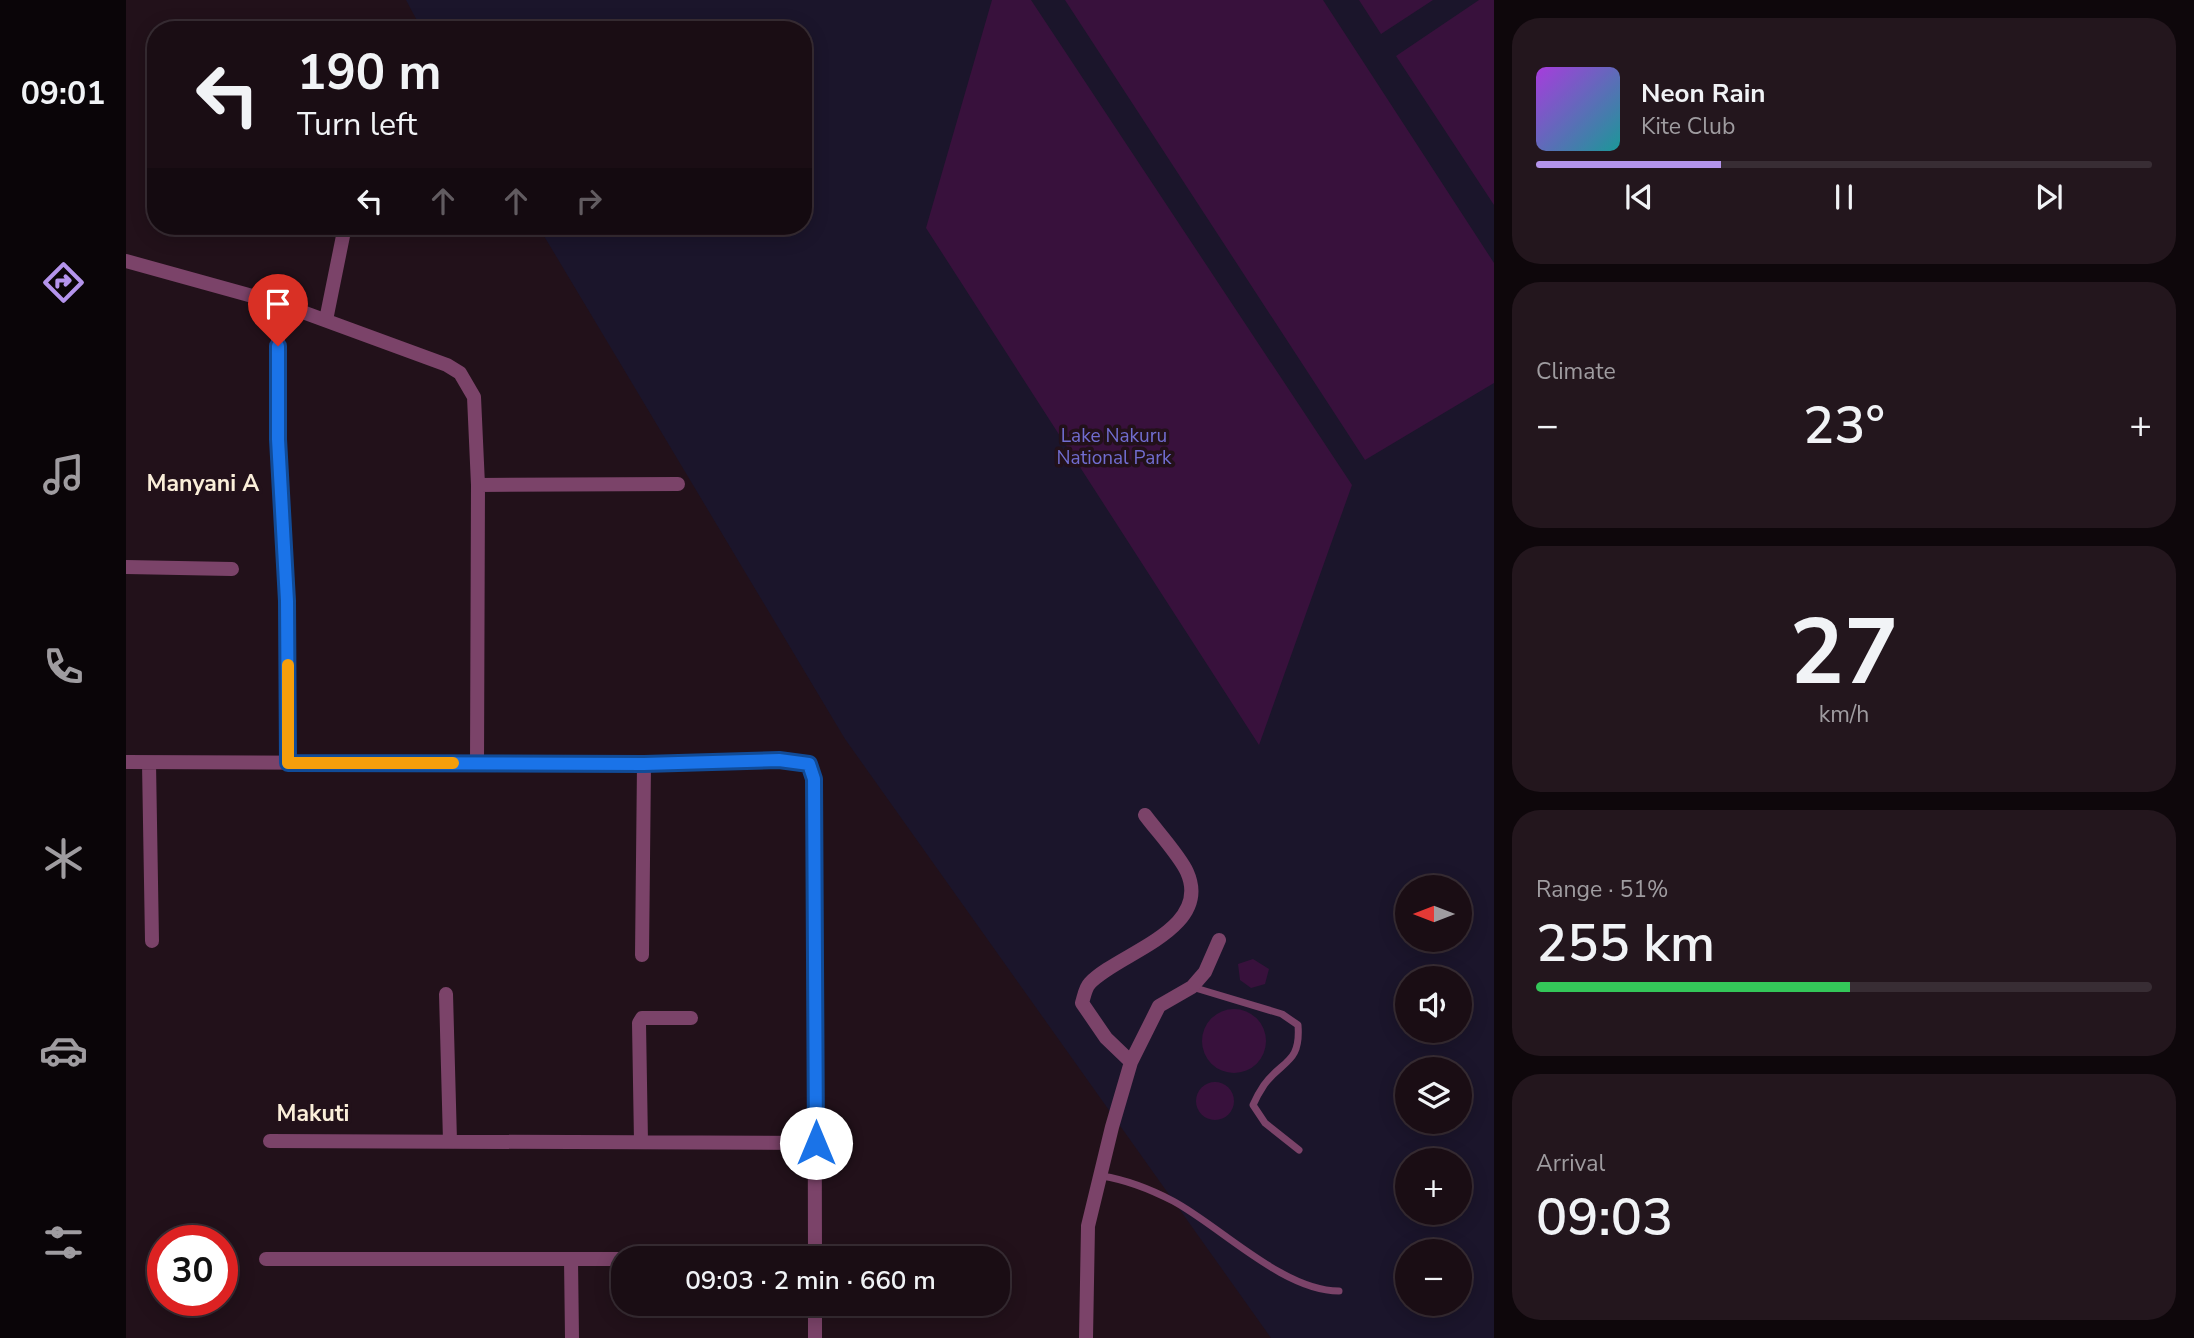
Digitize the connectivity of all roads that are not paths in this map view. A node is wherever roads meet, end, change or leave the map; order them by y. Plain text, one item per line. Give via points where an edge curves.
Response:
1 (343, 235) edge
2 (126, 261) edge
3 (278, 303) junction
4 (326, 320) junction
5 (678, 484) dead end
6 (478, 485) junction
7 (126, 567) edge
8 (232, 569) dead end
9 (126, 762) edge
10 (149, 763) junction
11 (288, 763) junction
12 (477, 763) junction
13 (644, 764) junction
14 (1145, 815) dead end
15 (1219, 940) dead end
16 (152, 941) dead end
17 (642, 955) dead end
18 (1192, 987) junction
19 (446, 994) dead end
20 (691, 1018) dead end
21 (1131, 1062) junction
22 (270, 1141) dead end
23 (450, 1141) junction
24 (640, 1142) junction
25 (816, 1143) junction
26 (1298, 1150) dead end
27 (1101, 1176) junction
28 (815, 1246) edge
29 (266, 1259) dead end
30 (571, 1259) junction
31 (611, 1259) edge
32 (1339, 1291) dead end
33 (815, 1316) edge
34 (572, 1338) edge
35 (815, 1338) edge
36 (1086, 1338) edge

1 - 4 street
2 - 3 street
3 - 4 street
3 - 11 street
4 - 6 street via 460,373 474,397
5 - 6 street
6 - 12 street
7 - 8 street
9 - 10 street
10 - 11 street
10 - 16 street
11 - 12 street
12 - 13 street
13 - 17 street
13 - 25 street via 779,760 809,764 814,779
14 - 21 street via 1187,872 1191,899 1181,919 1088,984 1082,1003 1106,1038
15 - 18 street via 1205,972
18 - 21 street via 1159,1006
18 - 26 lane via 1282,1014 1298,1025 1299,1042 1289,1062 1265,1084 1253,1105 1265,1123
19 - 23 street
20 - 24 street via 642,1018 639,1023
21 - 27 street
22 - 23 street
23 - 24 street
24 - 25 street
25 - 28 street
27 - 32 lane via 1125,1180 1174,1202 1293,1278
27 - 36 street via 1088,1226
29 - 30 street
30 - 31 street
30 - 34 street
33 - 35 street

